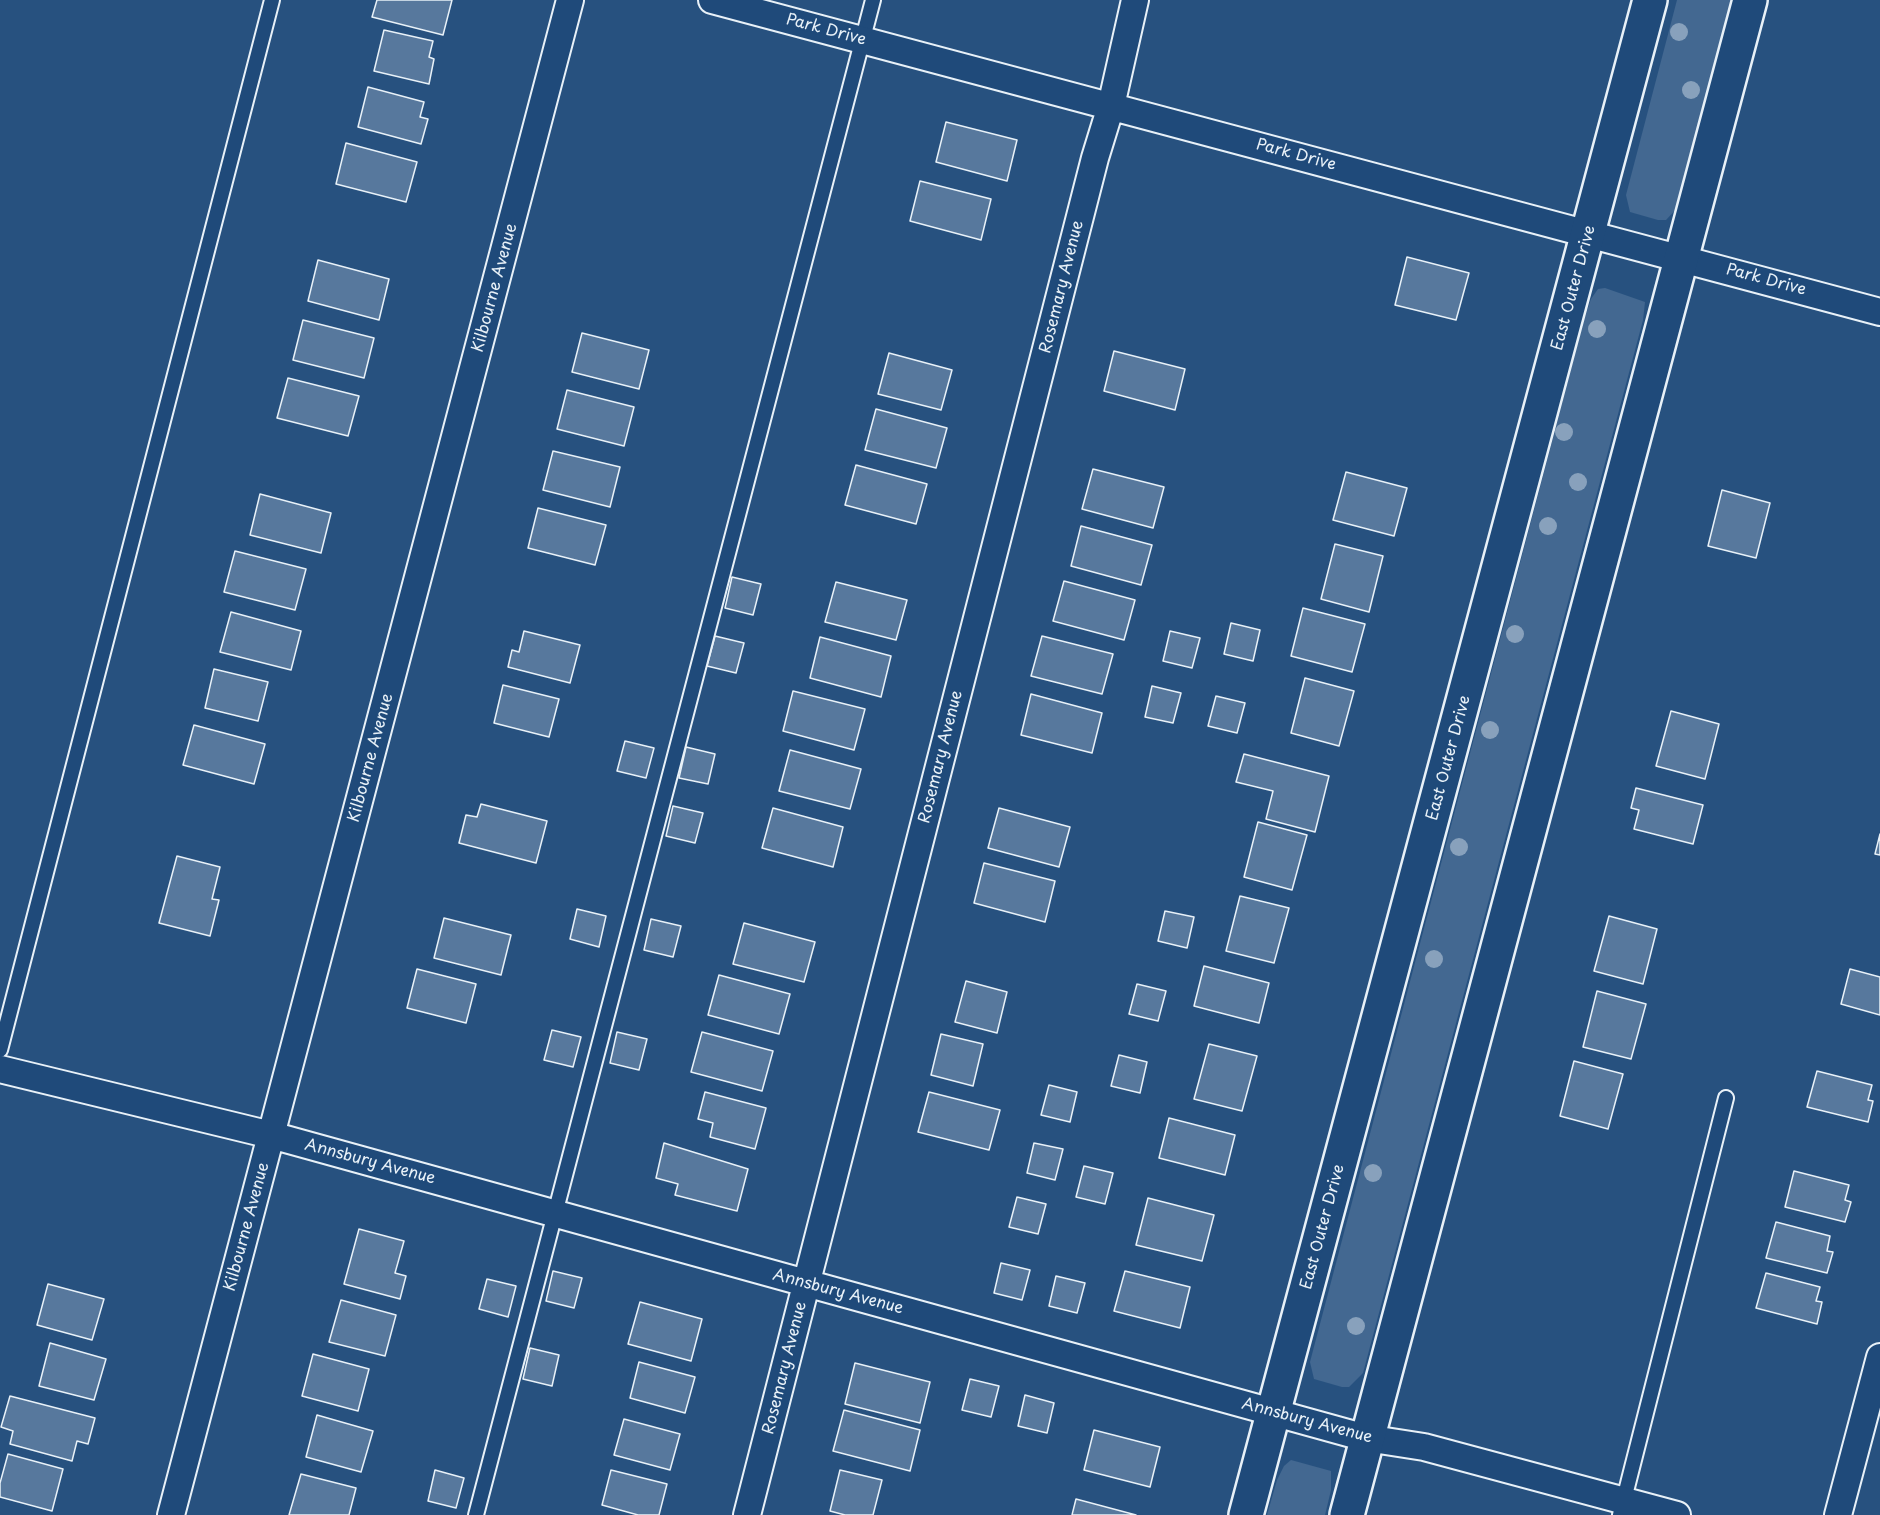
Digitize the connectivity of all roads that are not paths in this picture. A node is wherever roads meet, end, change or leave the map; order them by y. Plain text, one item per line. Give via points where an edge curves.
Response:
1 (272, 0) edge
2 (570, 0) edge
3 (712, 0) edge
4 (873, 0) edge
5 (1135, 0) edge
6 (1650, 0) edge
7 (1750, 0) edge
8 (863, 40) junction
9 (1111, 106) junction
10 (1589, 233) junction
11 (1681, 257) junction
12 (1880, 312) edge
13 (0, 1050) edge
14 (0, 1069) edge
15 (1726, 1098) dead end
16 (271, 1135) junction
17 (555, 1213) junction
18 (807, 1283) junction
19 (1880, 1357) edge
20 (1273, 1412) junction
21 (1366, 1438) junction
22 (1622, 1508) edge
23 (171, 1515) edge
24 (476, 1515) edge
25 (747, 1515) edge
26 (1246, 1515) edge
27 (1347, 1515) edge
28 (1677, 1515) edge
29 (1838, 1515) edge

1 - 13 lane
2 - 16 street, Kilbourne Avenue
3 - 8 street, Park Drive
4 - 8 lane
5 - 9 street, Rosemary Avenue
6 - 10 street, East Outer Drive
7 - 11 street
8 - 9 street, Park Drive
8 - 17 lane
9 - 10 street, Park Drive
9 - 18 street, Rosemary Avenue
10 - 11 street, Park Drive
10 - 20 street, East Outer Drive
11 - 12 street, Park Drive
11 - 21 street
14 - 16 street, Annsbury Avenue
15 - 22 lane
16 - 17 street, Annsbury Avenue
16 - 23 street, Kilbourne Avenue
17 - 18 street, Annsbury Avenue
17 - 24 lane
18 - 20 street, Annsbury Avenue
18 - 25 street, Rosemary Avenue
19 - 29 street
20 - 21 street, Annsbury Avenue
20 - 26 street, East Outer Drive
21 - 22 street, Annsbury Avenue via 1424,1447
21 - 27 street
22 - 28 street, Annsbury Avenue

